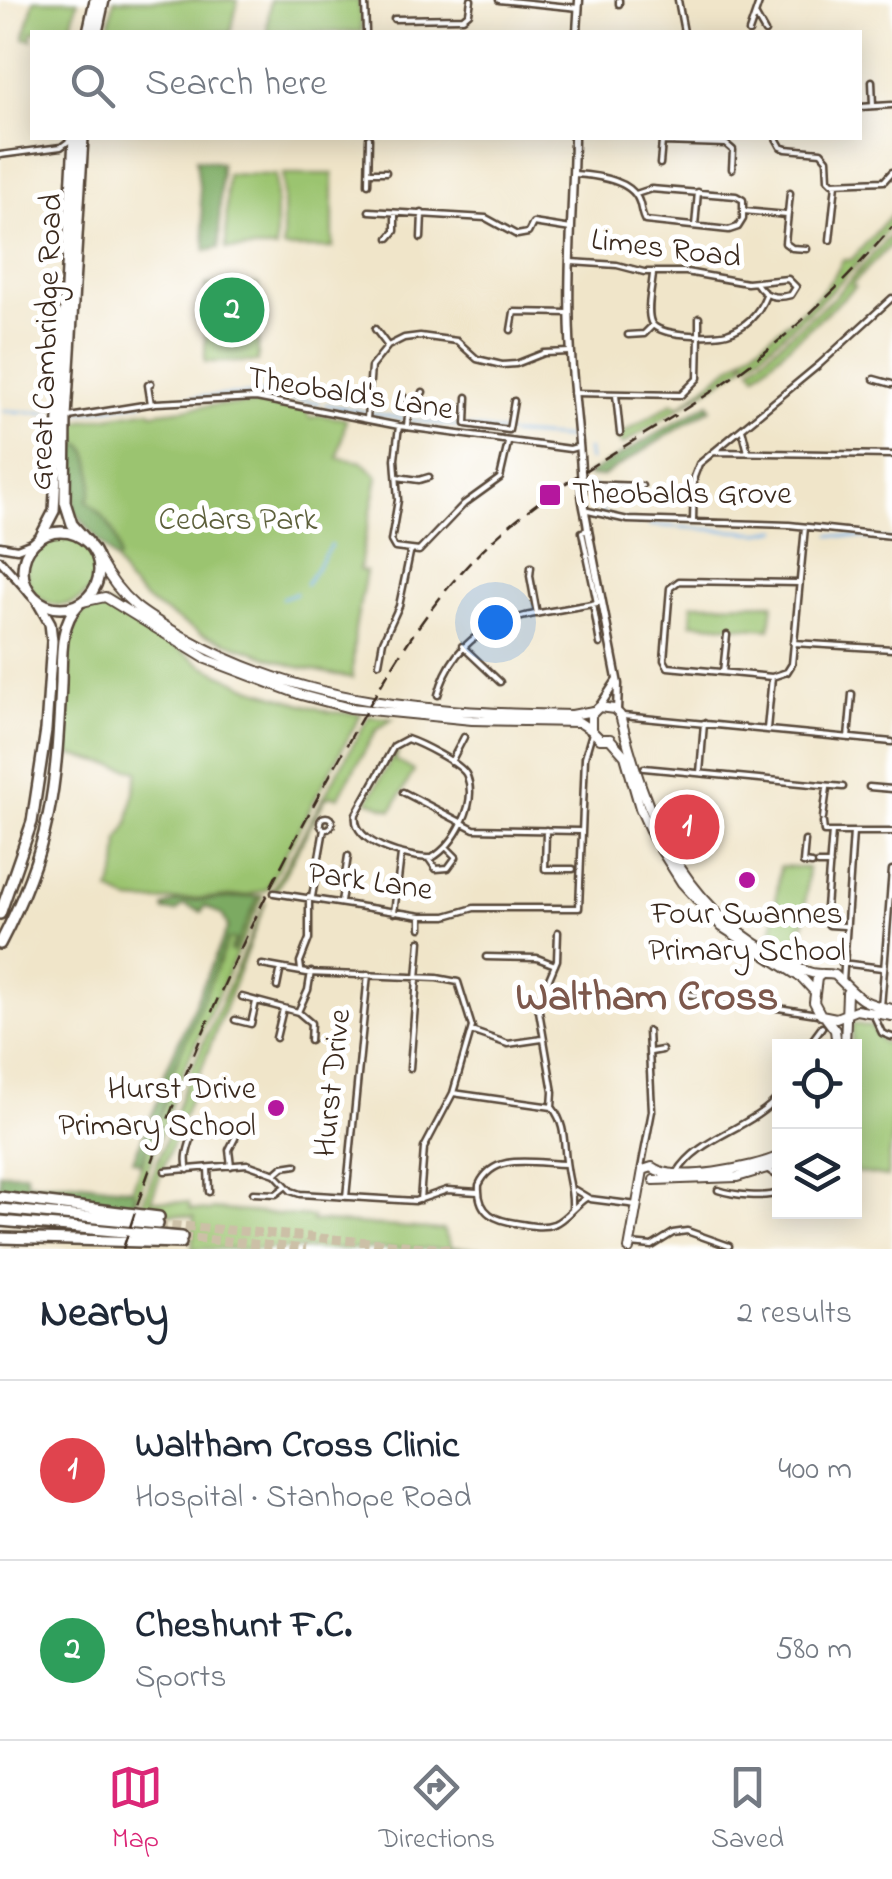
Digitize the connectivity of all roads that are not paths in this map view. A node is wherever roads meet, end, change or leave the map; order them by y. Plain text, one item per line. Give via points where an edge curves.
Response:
1 (95, 0) edge
2 (104, 0) edge
3 (471, 0) edge
4 (499, 0) edge
5 (678, 0) edge
6 (760, 0) edge
7 (365, 3) dead end
8 (579, 4) edge
9 (756, 16) junction
10 (394, 19) dead end
11 (88, 30) edge
12 (97, 30) edge
13 (366, 30) edge
14 (577, 30) edge
15 (684, 30) edge
16 (750, 30) edge
17 (763, 30) edge
18 (872, 81) dead end
19 (892, 105) edge
20 (873, 106) junction
21 (862, 107) edge
22 (70, 140) edge
23 (73, 140) edge
24 (83, 140) edge
25 (369, 140) edge
26 (574, 140) edge
27 (777, 140) edge
28 (701, 141) edge
29 (60, 147) junction
30 (0, 154) edge
31 (73, 159) junction
32 (660, 164) dead end
33 (732, 169) dead end
34 (368, 172) junction
35 (386, 172) dead end
36 (892, 172) edge
37 (574, 174) junction
38 (368, 184) dead end
39 (836, 184) junction
40 (698, 192) junction
41 (790, 193) dead end
42 (636, 194) junction
43 (369, 211) dead end
44 (744, 211) junction
45 (396, 213) junction
46 (422, 213) junction
47 (787, 215) junction
48 (695, 226) junction
49 (572, 229) junction
50 (388, 238) dead end
51 (422, 238) dead end
52 (830, 240) dead end
53 (806, 249) dead end
54 (571, 262) junction
55 (653, 272) junction
56 (756, 282) junction
57 (766, 295) junction
58 (892, 298) edge
59 (570, 312) junction
60 (700, 318) dead end
61 (653, 326) junction
62 (375, 329) dead end
63 (511, 330) dead end
64 (699, 334) junction
65 (628, 335) dead end
66 (388, 346) junction
67 (570, 352) junction
68 (874, 379) dead end
69 (151, 383) dead end
70 (892, 384) edge
71 (423, 392) dead end
72 (573, 393) junction
73 (616, 395) junction
74 (403, 396) dead end
75 (467, 397) dead end
76 (150, 401) junction
77 (514, 401) dead end
78 (409, 404) junction
79 (368, 415) junction
80 (66, 417) junction
81 (407, 422) junction
82 (399, 426) junction
83 (742, 428) junction
84 (485, 432) junction
85 (620, 433) dead end
86 (508, 442) junction
87 (577, 447) junction
88 (713, 452) junction
89 (748, 452) junction
90 (892, 455) edge
91 (429, 476) dead end
92 (396, 477) junction
93 (583, 484) junction
94 (642, 486) dead end
95 (588, 511) junction
96 (693, 522) junction
97 (805, 527) junction
98 (892, 536) edge
99 (37, 540) junction
100 (88, 542) junction
101 (0, 546) edge
102 (410, 552) junction
103 (98, 558) junction
104 (0, 560) edge
105 (531, 567) dead end
106 (800, 582) junction
107 (34, 598) junction
108 (81, 603) junction
109 (598, 603) junction
110 (537, 614) junction
111 (609, 628) junction
112 (599, 630) junction
113 (727, 634) dead end
114 (793, 642) junction
115 (600, 644) dead end
116 (462, 646) junction
117 (892, 649) edge
118 (378, 663) dead end
119 (723, 672) junction
120 (772, 678) junction
121 (617, 680) junction
122 (500, 682) dead end
123 (852, 694) dead end
124 (438, 696) dead end
125 (596, 709) junction
126 (619, 713) junction
127 (636, 719) junction
128 (704, 723) junction
129 (622, 726) junction
130 (768, 729) junction
131 (591, 731) junction
132 (464, 737) dead end
133 (848, 738) junction
134 (607, 739) junction
135 (892, 742) edge
136 (587, 750) junction
137 (451, 762) junction
138 (644, 768) dead end
139 (700, 773) junction
140 (827, 786) junction
141 (843, 787) dead end
142 (870, 787) dead end
143 (892, 789) edge
144 (403, 792) dead end
145 (645, 801) junction
146 (660, 812) junction
147 (686, 814) dead end
148 (461, 824) junction
149 (654, 824) junction
150 (324, 829) dead end
151 (546, 830) junction
152 (581, 831) junction
153 (832, 832) junction
154 (853, 832) junction
155 (892, 832) edge
156 (805, 842) dead end
157 (446, 847) junction
158 (401, 855) junction
159 (348, 856) dead end
160 (429, 858) junction
161 (830, 864) junction
162 (572, 869) dead end
163 (892, 870) edge
164 (891, 891) edge
165 (274, 893) dead end
166 (310, 897) junction
167 (341, 902) junction
168 (394, 913) junction
169 (0, 914) edge
170 (421, 916) junction
171 (846, 926) junction
172 (421, 928) dead end
173 (558, 932) dead end
174 (420, 941) dead end
175 (0, 944) edge
176 (798, 952) dead end
177 (843, 955) junction
178 (486, 957) dead end
179 (842, 963) junction
180 (555, 965) junction
181 (262, 966) dead end
182 (884, 968) junction
183 (281, 970) junction
184 (301, 970) junction
185 (310, 972) junction
186 (368, 974) junction
187 (822, 974) junction
188 (418, 977) junction
189 (883, 980) junction
190 (892, 981) edge
191 (277, 987) dead end
192 (845, 987) junction
193 (687, 994) dead end
194 (814, 994) junction
195 (242, 997) dead end
196 (256, 1002) junction
197 (881, 1007) junction
198 (283, 1008) junction
199 (802, 1010) junction
200 (298, 1012) junction
201 (871, 1012) junction
202 (844, 1014) junction
203 (891, 1014) edge
204 (824, 1016) junction
205 (235, 1020) dead end
206 (879, 1027) junction
207 (822, 1028) dead end
208 (648, 1030) dead end
209 (471, 1032) junction
210 (892, 1037) edge
211 (276, 1038) dead end
212 (542, 1039) junction
213 (813, 1039) edge
214 (836, 1039) edge
215 (845, 1039) edge
216 (310, 1041) dead end
217 (662, 1050) dead end
218 (651, 1052) junction
219 (410, 1068) dead end
220 (454, 1093) junction
221 (772, 1103) edge
222 (552, 1107) junction
223 (194, 1122) dead end
224 (236, 1136) dead end
225 (645, 1157) junction
226 (689, 1158) junction
227 (772, 1162) edge
228 (566, 1164) junction
229 (296, 1165) dead end
230 (231, 1166) junction
231 (772, 1166) edge
232 (208, 1168) junction
233 (767, 1169) junction
234 (188, 1170) junction
235 (165, 1171) dead end
236 (772, 1172) edge
237 (677, 1173) junction
238 (696, 1173) junction
239 (275, 1174) junction
240 (641, 1175) junction
241 (653, 1175) junction
242 (286, 1186) junction
243 (573, 1188) junction
244 (718, 1190) dead end
245 (209, 1192) dead end
246 (478, 1192) junction
247 (253, 1193) dead end
248 (772, 1195) edge
249 (0, 1197) edge
250 (346, 1197) junction
251 (586, 1198) junction
252 (420, 1200) junction
253 (638, 1201) junction
254 (572, 1208) junction
255 (0, 1209) edge
256 (0, 1221) edge
257 (0, 1238) edge
258 (629, 1246) edge
259 (729, 1246) dead end

1 - 11 highway
2 - 12 highway
3 - 10 street via 463,18
4 - 8 street
5 - 15 street
6 - 9 street
7 - 13 street
8 - 14 main road
9 - 16 street
9 - 17 street
18 - 20 street
19 - 20 street
20 - 21 street
22 - 29 street
23 - 31 highway, Great Cambridge Road
24 - 80 highway, Great Cambridge Road
25 - 34 street
26 - 37 main road
27 - 39 street via 786,149 822,152 828,179
28 - 32 street via 662,142
28 - 33 street via 732,146
29 - 30 street
29 - 31 street
31 - 99 highway, Great Cambridge Road via 54,511
34 - 35 street
34 - 38 street
36 - 39 street via 884,181
37 - 42 street
37 - 49 main road
39 - 52 street
40 - 42 street
40 - 44 street via 741,198
40 - 48 street
41 - 47 street
42 - 48 street via 645,221
43 - 45 street
44 - 47 street
44 - 48 street via 734,229
45 - 46 street
45 - 50 street
46 - 49 street via 486,218 519,236 533,223
46 - 51 street
47 - 53 street via 785,243
49 - 54 main road
54 - 55 street, Limes Road
54 - 59 main road
55 - 56 street, Limes Road
55 - 61 street
56 - 57 street, Limes Road
56 - 57 street, Limes Road via 795,283 791,295
57 - 64 street via 738,328
58 - 83 street
59 - 63 street via 514,312
59 - 67 main road
60 - 64 street
61 - 64 street
61 - 65 street
62 - 66 street
64 - 73 street via 698,378 686,393
66 - 67 street via 410,337 457,340 477,359 508,365
66 - 79 street via 370,372
67 - 72 main road
68 - 70 street
69 - 76 street
71 - 78 street
72 - 73 street
72 - 87 main road
73 - 85 street
74 - 78 street
75 - 84 street via 464,421
76 - 79 street, Theobald's Lane via 256,398
76 - 80 street, Theobald's Lane
77 - 84 street via 509,430
78 - 81 street
79 - 82 street, Theobald's Lane
80 - 100 highway, Great Cambridge Road via 65,502
81 - 82 street, Theobald's Lane
81 - 84 street, Theobald's Lane
82 - 92 street
83 - 88 street
83 - 89 street
84 - 86 street, Theobald's Lane
86 - 87 street, Theobald's Lane
86 - 102 street via 498,480 464,504 423,548
87 - 93 main road
88 - 89 street
88 - 96 street via 696,469
89 - 90 street
91 - 92 street
92 - 102 street via 391,541
93 - 94 street
93 - 95 main road
95 - 96 street
95 - 109 main road
96 - 97 street
97 - 98 street
97 - 106 street
99 - 100 highway via 65,532
99 - 101 main road via 16,549
99 - 107 highway via 23,570
100 - 103 highway
102 - 118 street
103 - 108 highway via 99,577
103 - 125 main road via 114,588 152,618 211,652 304,688 421,709 572,715
104 - 107 main road
105 - 110 street
106 - 114 street
106 - 119 street via 672,585 666,664
107 - 108 highway via 58,608
107 - 169 highway via 52,641 46,730 32,822
108 - 131 main road via 105,597 206,659 350,708 579,722
108 - 175 highway via 62,641 49,824
109 - 110 street
109 - 111 main road
109 - 112 street
110 - 116 street via 496,624
111 - 112 street
111 - 121 main road
112 - 115 street
113 - 119 street
114 - 117 street
114 - 120 street via 790,668
116 - 122 street
116 - 124 street
119 - 120 street
120 - 130 street
121 - 125 main road
121 - 126 main road
123 - 133 street
125 - 126 main road
125 - 131 main road
126 - 127 street
126 - 129 main road
127 - 128 street
127 - 129 street
128 - 130 street
128 - 139 street
129 - 134 main road
129 - 145 main road
130 - 133 street
131 - 134 main road
131 - 136 street
132 - 137 street
133 - 135 street
134 - 136 street
134 - 194 main road via 625,756 653,837 682,882 722,927 803,979
136 - 152 street
137 - 148 street via 468,780
137 - 158 street via 412,740 399,741 356,814 359,832
138 - 139 street
139 - 140 street
140 - 141 street
140 - 153 street via 822,832
142 - 143 street
144 - 148 street
145 - 146 street
145 - 149 main road
146 - 147 street
146 - 149 street
148 - 151 street
148 - 157 street
149 - 187 main road via 678,867 720,915 777,956
150 - 166 street
151 - 152 street
151 - 162 street via 545,868
152 - 170 street, Park Lane via 579,908 474,908
153 - 154 street
153 - 161 street
154 - 155 street
154 - 171 street
156 - 161 street via 804,862
157 - 160 street
157 - 160 street via 456,857 448,868 436,869
158 - 160 street
158 - 168 street
159 - 167 street
161 - 171 street via 825,920
163 - 164 street
164 - 182 street
165 - 166 street, Park Lane
166 - 167 street, Park Lane
166 - 184 street via 310,940
167 - 168 street, Park Lane
168 - 170 street, Park Lane
170 - 172 street
171 - 177 street
173 - 180 street
174 - 188 street
176 - 177 street
177 - 179 street
178 - 180 street
179 - 182 street
179 - 192 street
180 - 212 street via 538,1002
181 - 183 street
182 - 189 street
183 - 184 street
183 - 191 street
184 - 185 street
185 - 186 street
185 - 200 street
186 - 188 street
186 - 250 street, Hurst Drive
187 - 192 main road
187 - 194 main road
188 - 209 street via 458,982
188 - 219 street
189 - 190 street
189 - 197 street
192 - 197 main road
192 - 202 main road
193 - 199 street
194 - 199 street
194 - 204 main road
195 - 196 street
196 - 198 street
196 - 205 street via 251,1024
197 - 203 main road
198 - 200 street
198 - 211 street
199 - 204 street
200 - 216 street via 311,1023
201 - 202 main road
201 - 203 main road
201 - 206 street
202 - 204 main road
202 - 215 main road
203 - 206 street
204 - 214 main road
206 - 210 street
207 - 213 street
208 - 218 street
209 - 212 street via 508,1044
209 - 220 street
212 - 222 street
217 - 218 street
218 - 225 street
220 - 222 street
220 - 252 street via 424,1148
221 - 226 street
222 - 228 street via 564,1130
223 - 234 street
224 - 230 street
225 - 240 street
225 - 241 street
226 - 237 street
226 - 238 street
227 - 238 main road
228 - 243 street
228 - 246 street via 498,1164 483,1176
229 - 239 street
230 - 232 street
230 - 239 street via 252,1164
231 - 233 main road
232 - 234 street
232 - 245 street
233 - 236 street
233 - 241 main road via 736,1178
234 - 235 street
237 - 238 main road
237 - 241 main road
239 - 242 street
240 - 241 main road
240 - 241 main road
240 - 253 main road
241 - 253 main road
242 - 247 street via 274,1195
242 - 250 street
243 - 251 street
243 - 254 street
244 - 248 street
246 - 252 street via 447,1190
246 - 254 street via 488,1214 506,1222 548,1226
249 - 255 highway via 158,1221
250 - 252 street
251 - 253 street
251 - 254 street
253 - 258 main road
256 - 257 highway via 182,1240
258 - 259 street via 652,1246 686,1230

